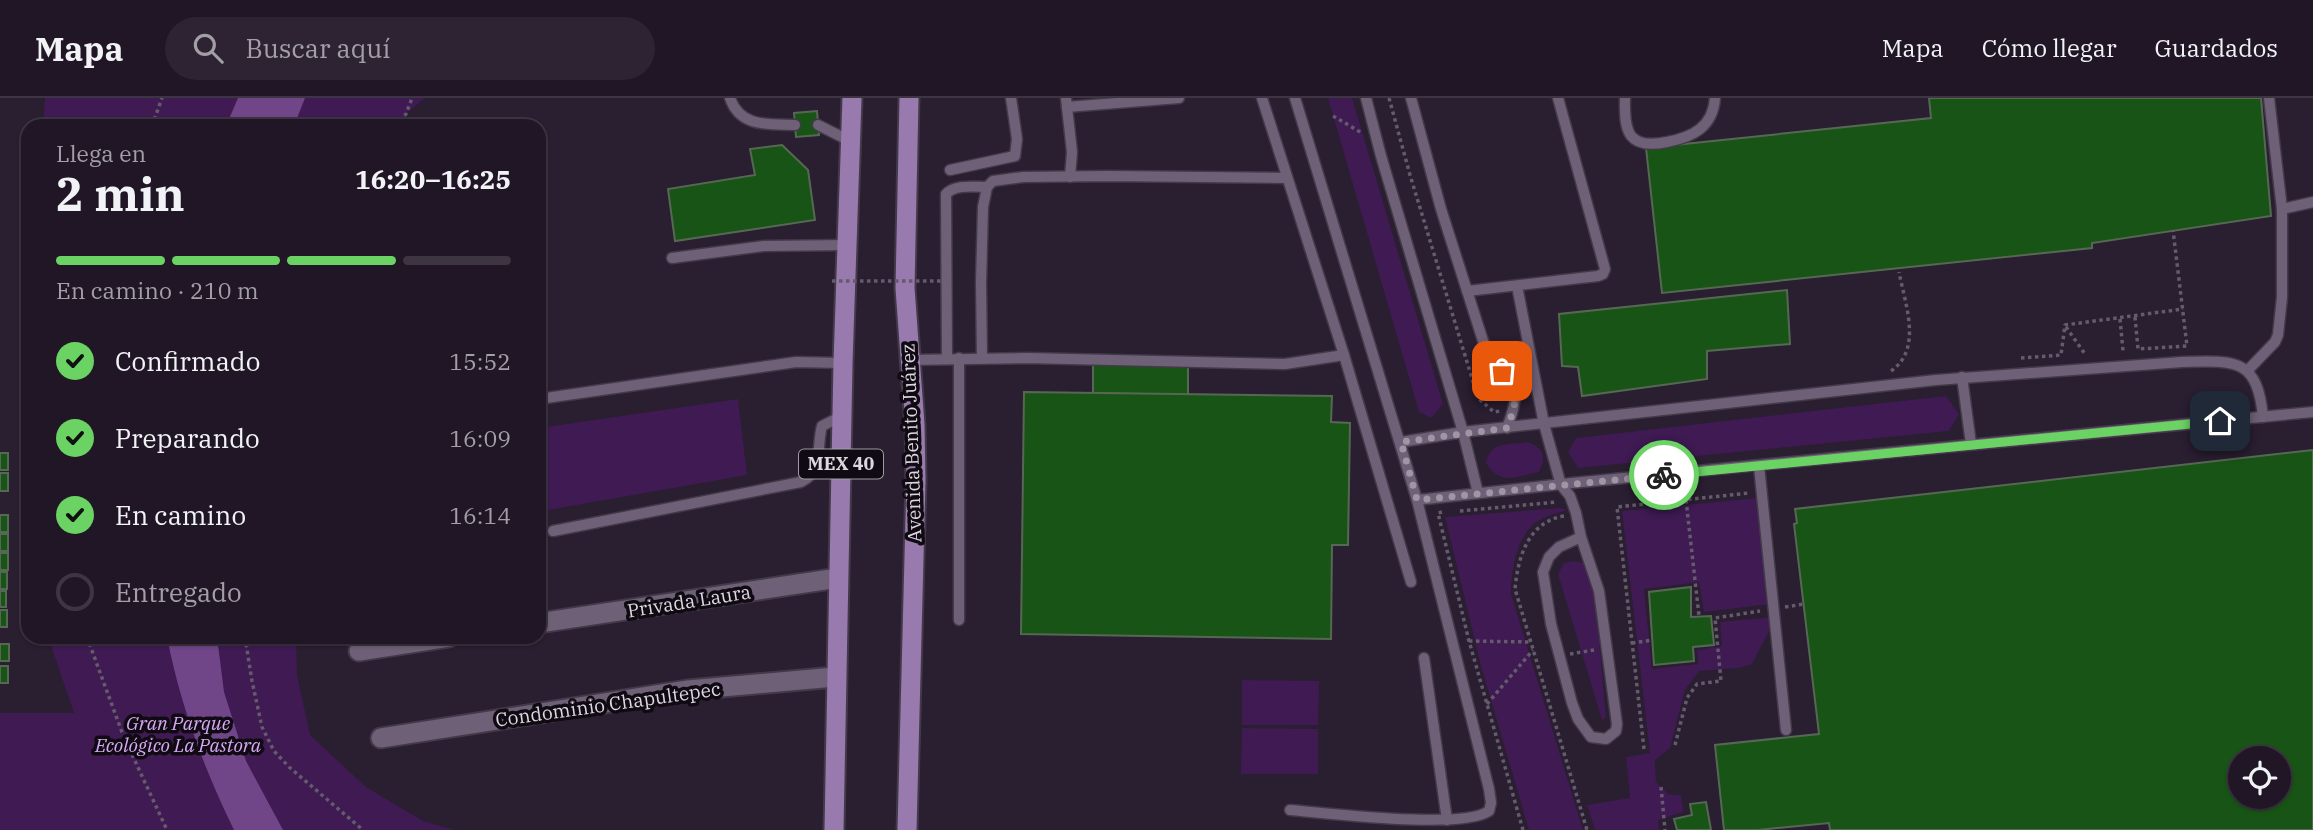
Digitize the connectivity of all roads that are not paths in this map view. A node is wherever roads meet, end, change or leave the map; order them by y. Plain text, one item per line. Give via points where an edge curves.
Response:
1 (730, 98) edge
2 (852, 98) edge
3 (909, 98) edge
4 (1011, 98) edge
5 (1179, 98) edge
6 (1262, 98) edge
7 (1295, 98) edge
8 (1366, 98) edge
9 (1411, 98) edge
10 (1558, 98) edge
11 (1625, 98) edge
12 (1715, 98) edge
13 (2269, 98) edge
14 (1140, 99) edge
15 (1067, 103) edge
16 (795, 125) dead end
17 (818, 125) dead end
18 (851, 141) junction
19 (950, 170) dead end
20 (1070, 177) junction
21 (1287, 178) junction
22 (987, 187) junction
23 (2313, 202) edge
24 (2282, 209) junction
25 (847, 245) junction
26 (673, 258) dead end
27 (1517, 286) junction
28 (1467, 291) junction
29 (1344, 355) junction
30 (959, 358) junction
31 (982, 358) junction
32 (947, 359) junction
33 (909, 360) junction
34 (843, 363) junction
35 (2248, 370) junction
36 (1533, 376) junction
37 (1962, 377) junction
38 (1512, 382) junction
39 (546, 398) edge
40 (2313, 411) edge
41 (2263, 417) junction
42 (1544, 424) junction
43 (842, 427) junction
44 (1507, 428) junction
45 (1463, 432) junction
46 (1401, 442) junction
47 (1971, 444) junction
48 (1759, 466) junction
49 (1561, 485) junction
50 (1478, 493) junction
51 (1417, 500) junction
52 (553, 531) dead end
53 (1581, 537) junction
54 (838, 578) junction
55 (1411, 582) dead end
56 (959, 620) dead end
57 (546, 622) edge
58 (404, 644) edge
59 (359, 651) dead end
60 (1424, 658) dead end
61 (835, 677) junction
62 (1786, 730) dead end
63 (381, 738) dead end
64 (1290, 810) dead end
65 (1447, 820) junction
66 (834, 830) edge
67 (908, 830) edge

1 - 16 lane via 747,121
2 - 18 main road, MEX 40
3 - 33 main road, Avenida Benito Juárez via 905,288
4 - 19 lane via 1015,156
5 - 14 lane
6 - 21 lane
7 - 46 lane
8 - 45 lane
9 - 28 lane
10 - 27 lane via 1605,270 1598,276
11 - 12 lane via 1627,128 1642,145 1678,140 1700,131 1709,121
13 - 24 lane
14 - 15 lane
15 - 20 lane
17 - 18 lane
18 - 25 main road, MEX 40
20 - 21 lane
20 - 22 lane via 1003,178
21 - 29 lane
22 - 31 lane
22 - 32 lane via 950,189 946,194
23 - 24 lane
24 - 35 lane via 2278,335
25 - 26 lane via 764,246
25 - 34 main road, MEX 40
27 - 28 lane
27 - 36 lane
28 - 38 lane via 1489,356
29 - 31 lane via 1274,364
29 - 55 lane
30 - 31 lane
30 - 32 lane
30 - 56 lane
32 - 33 lane
33 - 67 main road, Avenida Benito Juárez via 916,480
34 - 39 lane via 796,362
34 - 43 main road, MEX 40
35 - 37 lane via 2216,361
35 - 41 lane via 2257,382
36 - 38 lane
36 - 42 lane
37 - 42 lane
37 - 47 lane
38 - 44 lane via 1516,397
40 - 41 lane
41 - 47 lane
42 - 44 lane
42 - 49 lane
43 - 52 lane via 834,420 822,426 816,468 810,478 800,482
43 - 54 main road, MEX 40
44 - 45 lane
45 - 46 lane
45 - 50 lane
46 - 51 lane
47 - 48 lane
48 - 49 lane
48 - 62 lane
49 - 50 lane
49 - 53 lane via 1570,496
50 - 51 lane
51 - 65 lane via 1491,803 1482,816
53 - 53 lane via 1599,592 1616,710 1616,731 1606,739 1591,737 1578,719 1545,593 1543,572 1549,557
54 - 57 street, Privada Laura
54 - 61 main road, MEX 40
58 - 59 street
60 - 65 lane
61 - 63 street, Condominio Chapultepec via 688,690
61 - 66 main road, MEX 40
64 - 65 lane

